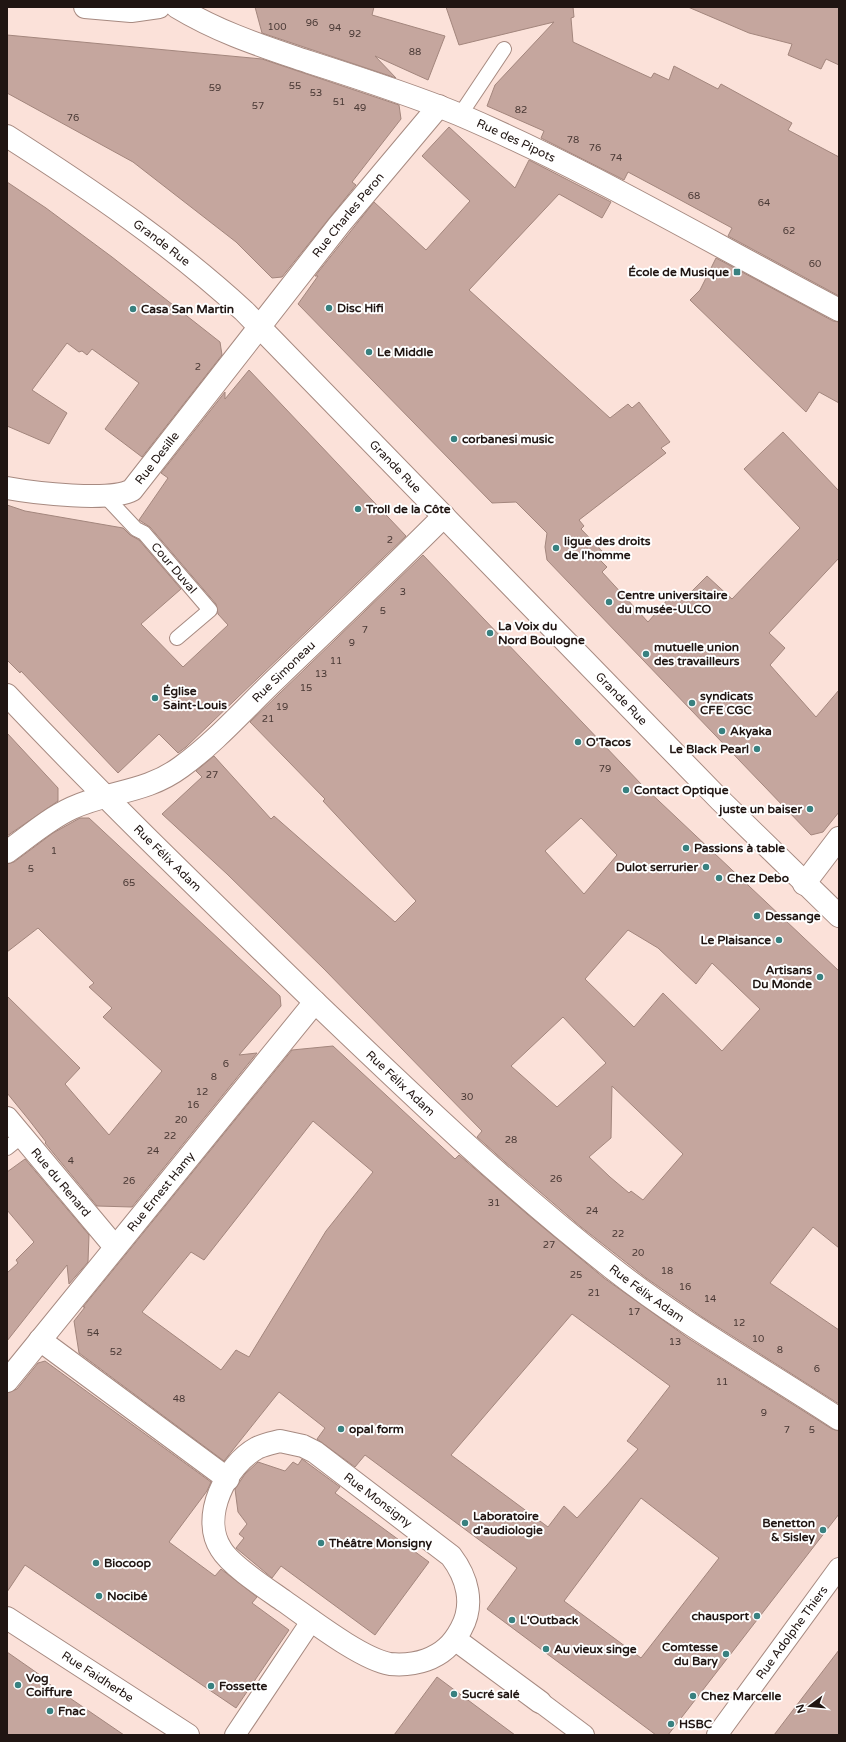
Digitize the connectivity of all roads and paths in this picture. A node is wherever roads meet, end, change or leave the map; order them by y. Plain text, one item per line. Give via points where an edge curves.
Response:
1 (85, 7) edge
2 (159, 7) edge
3 (178, 7) edge
4 (504, 49) dead end
5 (439, 106) junction
6 (460, 115) junction
7 (7, 136) edge
8 (839, 310) edge
9 (260, 327) junction
10 (7, 488) edge
11 (106, 497) junction
12 (444, 516) junction
13 (177, 638) dead end
14 (7, 695) edge
15 (104, 796) junction
16 (839, 838) edge
17 (7, 852) edge
18 (804, 884) junction
19 (839, 916) edge
20 (315, 1002) junction
21 (7, 1118) edge
22 (14, 1142) edge
23 (115, 1247) junction
24 (40, 1340) junction
25 (7, 1380) edge
26 (839, 1419) edge
27 (228, 1479) junction
28 (839, 1568) edge
29 (7, 1618) edge
30 (312, 1620) junction
31 (456, 1640) junction
32 (540, 1702) joint
33 (188, 1735) edge
34 (235, 1735) edge
35 (584, 1735) edge
36 (717, 1735) edge

1 - 2 street via 131,11
3 - 5 street, Rue des Pipots via 205,24 246,41
4 - 6 lane
5 - 6 street, Rue des Pipots
5 - 9 street, Rue Charles Peron via 339,225
6 - 8 street, Rue des Pipots via 616,191
7 - 9 street, Grande Rue via 89,189 149,232 226,295
9 - 11 street, Rue Desille via 138,484 126,494
9 - 12 street, Grande Rue
10 - 11 street, Rue Desille
11 - 13 lane, Cour Duval via 136,529 144,533 210,610
12 - 15 street, Rue Simoneau via 222,731 182,766 150,785
12 - 18 street, Grande Rue via 659,739
14 - 15 street, Rue Félix Adam
15 - 17 street, Rue Simoneau via 60,814
15 - 20 street, Rue Félix Adam
16 - 18 street
18 - 19 street, Grande Rue
20 - 23 street, Rue Ernest Hamy
20 - 26 street, Rue Félix Adam via 407,1091 579,1242 646,1293
21 - 22 street, Rue du Renard
22 - 23 street, Rue du Renard
23 - 24 street, Rue Ernest Hamy
24 - 25 street, Rue Ernest Hamy
24 - 27 street
27 - 30 street, Rue Monsigny via 218,1497 213,1522 221,1550 256,1580
27 - 31 street, Rue Monsigny via 247,1455 269,1443 291,1443 315,1452 451,1556 462,1569 468,1588 468,1608
28 - 36 street, Rue Adolphe Thiers
29 - 33 street, Rue Faidherbe
30 - 31 street, Rue Monsigny via 362,1653 390,1664 405,1664 433,1658
30 - 34 street
31 - 32 street
32 - 35 street

